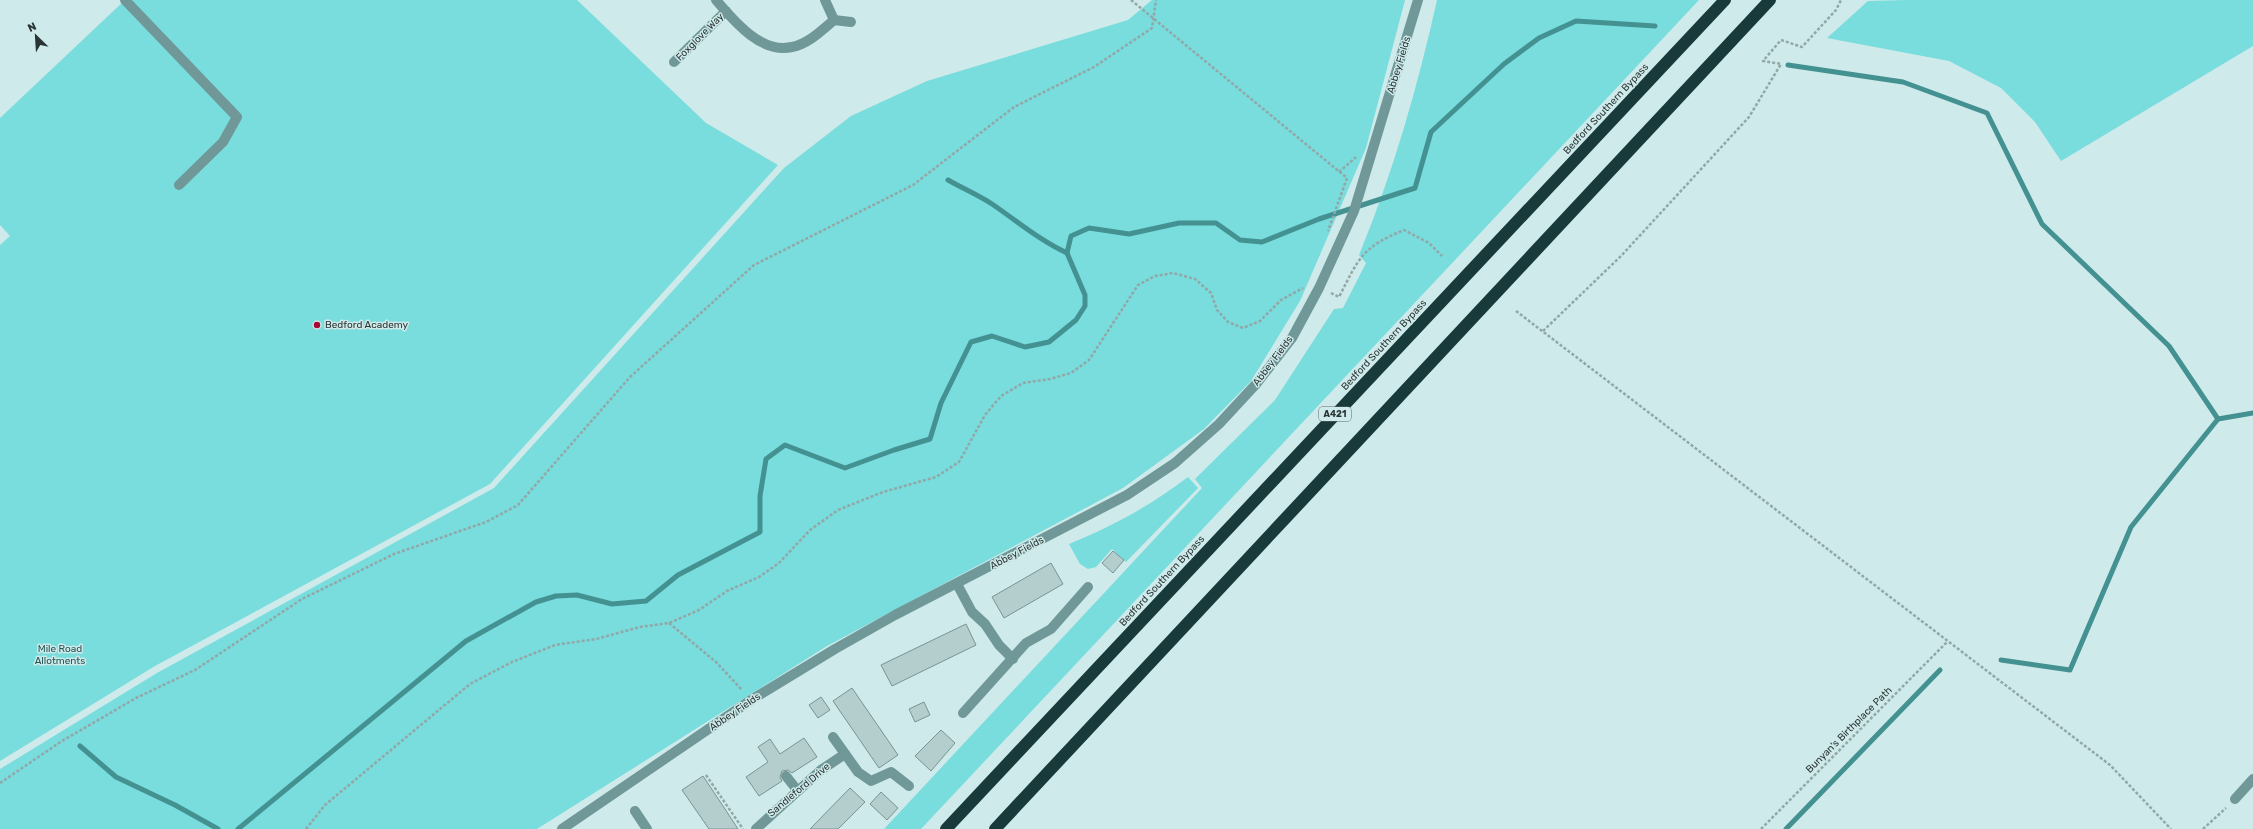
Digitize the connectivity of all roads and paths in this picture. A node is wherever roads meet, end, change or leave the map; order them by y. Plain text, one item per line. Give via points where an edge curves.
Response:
1 (125, 0) edge
2 (716, 0) edge
3 (825, 0) edge
4 (1131, 0) edge
5 (1156, 0) edge
6 (1418, 0) edge
7 (1725, 0) edge
8 (1770, 0) edge
9 (1841, 0) edge
10 (726, 11) junction
11 (1153, 18) junction
12 (834, 20) junction
13 (851, 22) dead end
14 (674, 62) dead end
15 (179, 185) dead end
16 (1326, 235) dead end
17 (1442, 256) dead end
18 (1302, 288) dead end
19 (1319, 288) junction
20 (1516, 311) dead end
21 (1543, 331) junction
22 (957, 584) junction
23 (1088, 587) dead end
24 (669, 623) junction
25 (1948, 642) junction
26 (1013, 659) junction
27 (751, 700) junction
28 (963, 713) dead end
29 (833, 737) dead end
30 (845, 754) junction
31 (706, 774) dead end
32 (786, 776) dead end
33 (2253, 779) edge
34 (0, 783) edge
35 (909, 786) dead end
36 (797, 790) junction
37 (2235, 799) joint
38 (635, 811) dead end
39 (306, 829) edge
40 (562, 829) edge
41 (647, 829) edge
42 (743, 829) edge
43 (756, 829) edge
44 (946, 829) edge
45 (995, 829) edge
46 (1761, 829) edge
47 (2171, 829) edge
48 (2203, 829) edge

1 - 15 street via 237,117 223,142
2 - 10 street, Foxglove Way
3 - 12 street
4 - 11 path
5 - 11 path
6 - 19 street, Abbey Fields via 1354,212
7 - 44 highway, Bedford Southern Bypass / A421
8 - 45 highway
9 - 21 path via 1836,10 1802,47 1781,40 1763,61 1781,64 1749,117 1621,256
10 - 12 street, Foxglove Way via 749,35 768,45 792,47 813,38
10 - 14 street, Foxglove Way
11 - 16 path via 1347,178
11 - 34 path via 1152,28 1134,41 1094,67 1014,107 913,185 754,265 630,377 518,505 486,522 394,554 302,599 195,670 136,698 62,741
12 - 13 street
17 - 19 path via 1429,243 1404,230 1382,239 1360,257 1340,297
18 - 24 path via 1281,300 1260,321 1243,328 1228,322 1220,314 1211,293 1195,279 1173,273 1155,276 1138,285 1090,360 1071,373 1023,383 1001,396 985,415 959,462 936,477 883,492 838,510 810,530 780,563 759,577 727,591 699,610
19 - 22 street, Abbey Fields via 1292,338 1258,383 1219,424 1175,463 1127,495
20 - 21 path
21 - 25 path
22 - 26 street via 972,612
22 - 27 street, Abbey Fields via 848,641
23 - 26 street via 1051,629 1026,643
24 - 27 path via 716,662
24 - 39 path via 555,645 512,662 470,684 325,805
25 - 46 path, Bunyan's Birthplace Path
25 - 47 path via 2110,765
26 - 28 street
27 - 40 street, Abbey Fields
29 - 30 street
30 - 35 street via 858,772 872,781 891,772
30 - 36 street, Sandleford Drive
31 - 42 path
32 - 36 street
33 - 37 street
36 - 43 street, Sandleford Drive
37 - 48 path
38 - 41 street

